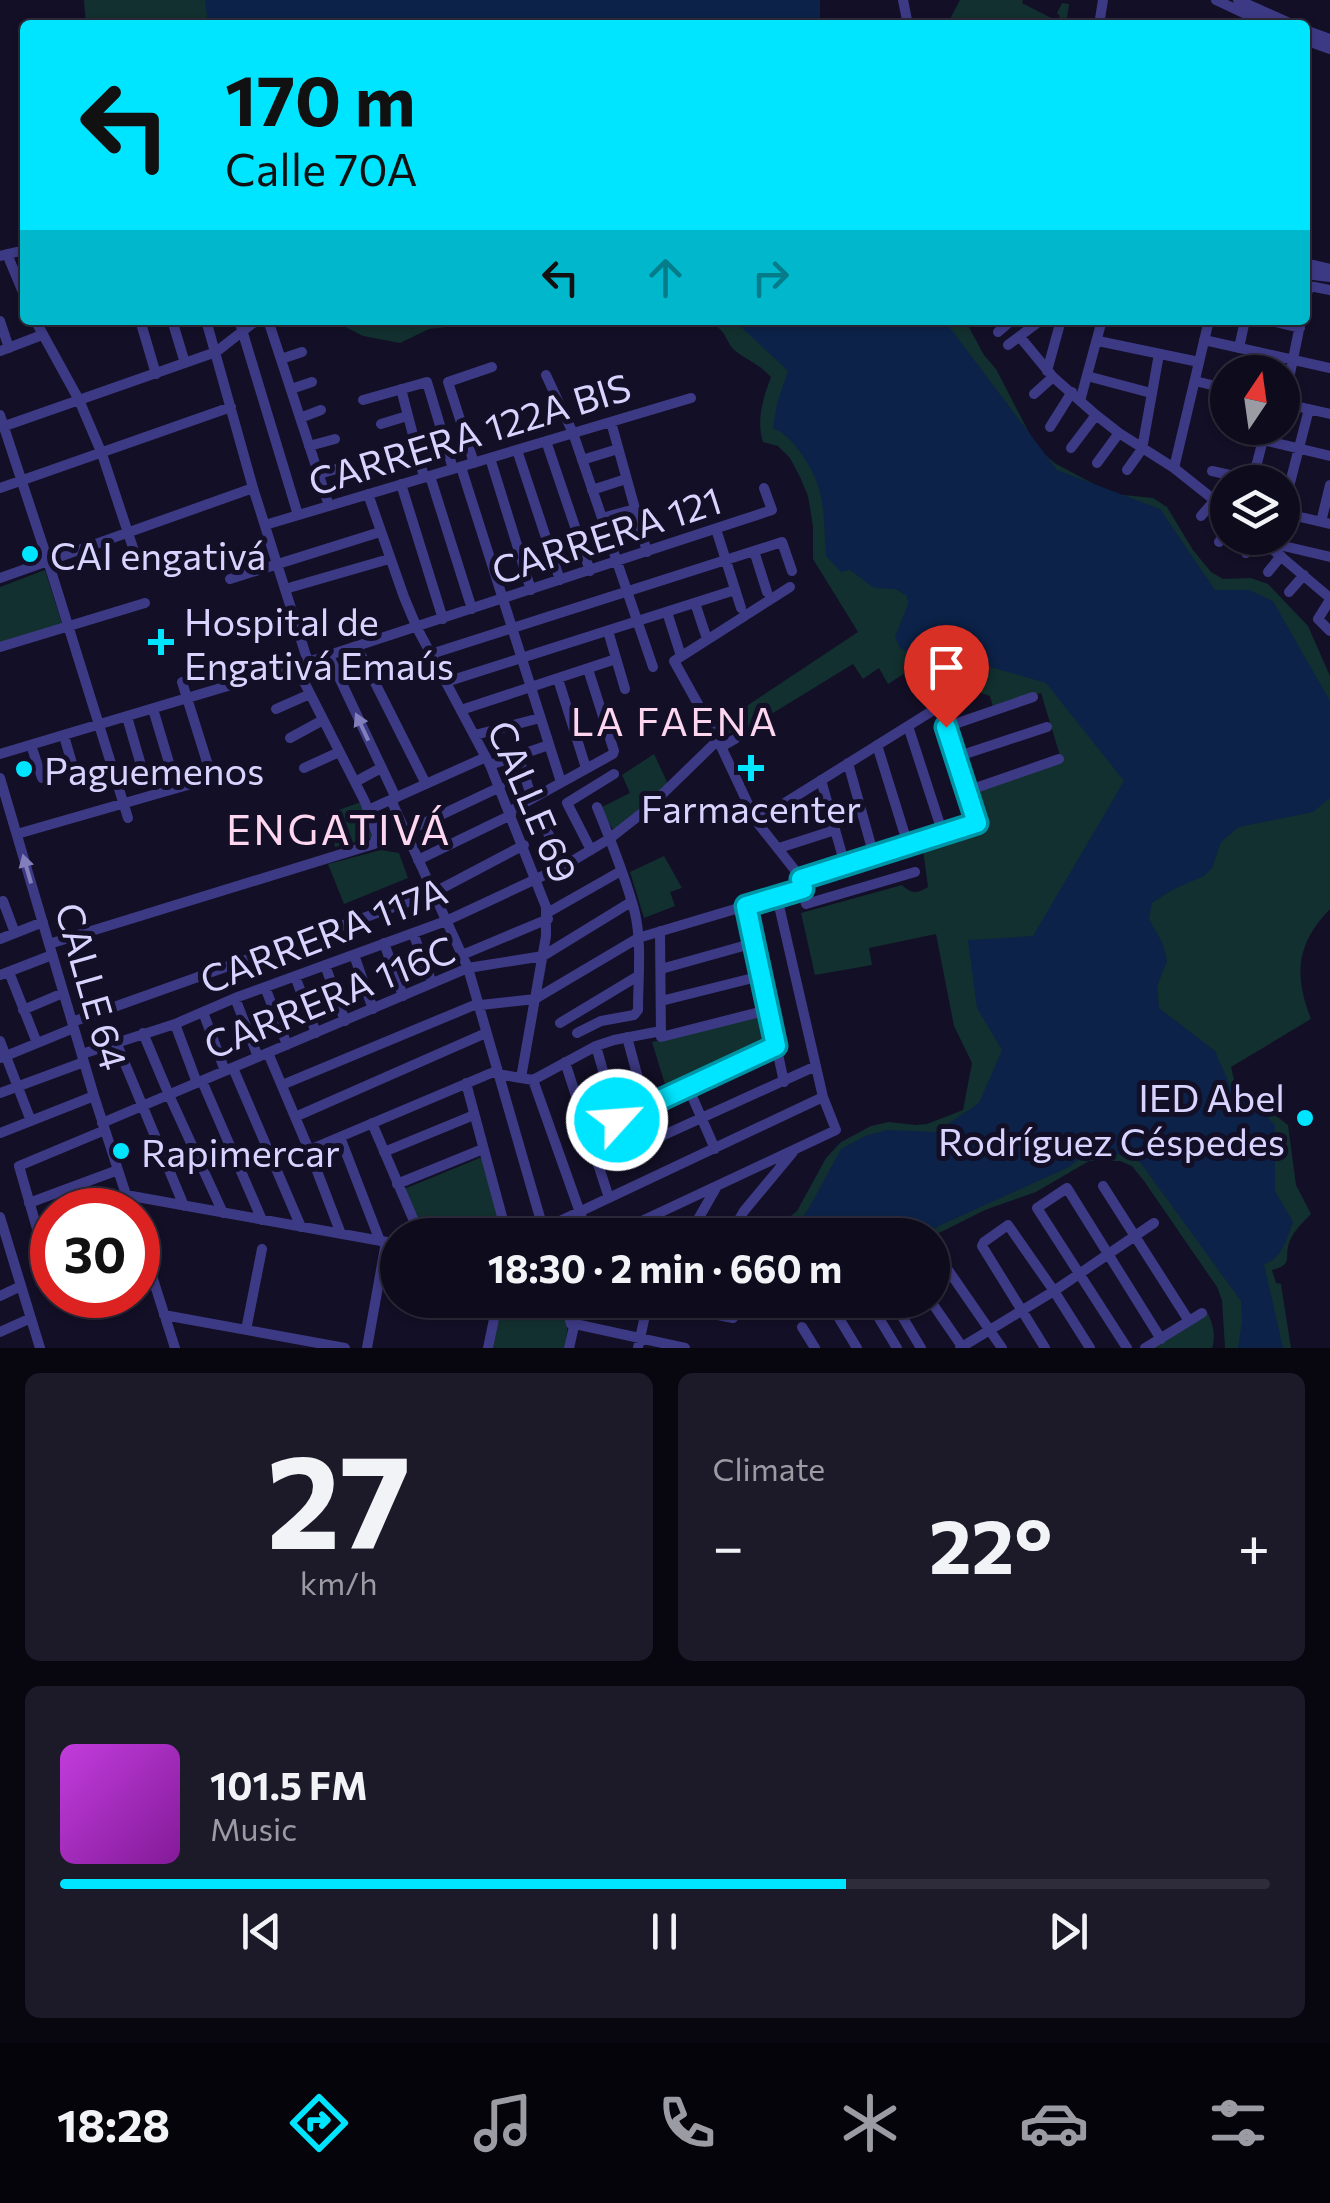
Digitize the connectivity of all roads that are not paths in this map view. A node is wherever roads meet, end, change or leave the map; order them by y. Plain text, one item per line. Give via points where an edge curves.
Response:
1 (1216, 0) edge
2 (1238, 0) edge
3 (1263, 16) edge
4 (4, 255) edge
5 (1317, 279) edge
6 (20, 286) edge
7 (1330, 290) edge
8 (0, 321) edge
9 (37, 325) edge
10 (141, 325) edge
11 (174, 325) edge
12 (208, 325) edge
13 (270, 325) edge
14 (1006, 325) edge
15 (1035, 325) edge
16 (1059, 325) edge
17 (1101, 325) edge
18 (1208, 325) edge
19 (1244, 325) edge
20 (1301, 325) edge
21 (240, 326) edge
22 (998, 332) dead end
23 (42, 335) junction
24 (1020, 337) junction
25 (1204, 340) junction
26 (1098, 342) junction
27 (1008, 345) dead end
28 (1239, 348) junction
29 (4, 349) edge
30 (216, 352) junction
31 (302, 352) dead end
32 (1158, 354) junction
33 (1270, 355) edge
34 (1294, 355) edge
35 (281, 359) junction
36 (1300, 361) edge
37 (1199, 362) junction
38 (185, 363) junction
39 (1329, 364) edge
40 (492, 367) dead end
41 (156, 374) junction
42 (546, 374) dead end
43 (1050, 374) junction
44 (1088, 376) junction
45 (312, 382) dead end
46 (373, 382) dead end
47 (1194, 382) junction
48 (1210, 386) edge
49 (291, 389) junction
50 (401, 389) junction
51 (1151, 393) junction
52 (1034, 394) dead end
53 (378, 396) junction
54 (1076, 397) junction
55 (691, 398) dead end
56 (79, 400) junction
57 (363, 400) dead end
58 (231, 407) junction
59 (1300, 407) edge
60 (1309, 409) junction
61 (321, 410) dead end
62 (1330, 414) edge
63 (1096, 415) junction
64 (407, 416) junction
65 (300, 418) junction
66 (611, 422) junction
67 (1, 423) edge
68 (381, 424) dead end
69 (1050, 428) dead end
70 (573, 433) junction
71 (1119, 433) junction
72 (334, 439) dead end
73 (546, 441) junction
74 (415, 445) junction
75 (309, 446) junction
76 (618, 448) junction
77 (1070, 448) dead end
78 (1142, 448) junction
79 (1299, 449) junction
80 (517, 450) junction
81 (102, 454) junction
82 (1330, 456) edge
83 (368, 458) dead end
84 (490, 458) junction
85 (582, 460) junction
86 (474, 463) junction
87 (1097, 463) dead end
88 (1256, 465) edge
89 (1295, 465) edge
90 (347, 466) dead end
91 (457, 468) junction
92 (1174, 468) junction
93 (1126, 470) dead end
94 (319, 474) junction
95 (427, 477) junction
96 (626, 479) junction
97 (22, 480) junction
98 (402, 484) junction
99 (1330, 485) edge
100 (0, 488) edge
101 (253, 488) junction
102 (764, 488) dead end
103 (592, 490) junction
104 (368, 494) junction
105 (1210, 496) edge
106 (329, 506) junction
107 (1210, 506) edge
108 (635, 509) junction
109 (298, 515) junction
110 (1201, 516) dead end
111 (1300, 517) edge
112 (602, 518) junction
113 (1326, 522) edge
114 (265, 525) junction
115 (716, 529) junction
116 (380, 532) junction
117 (127, 533) junction
118 (754, 551) junction
119 (1300, 551) edge
120 (647, 552) junction
121 (1273, 555) edge
122 (1284, 555) edge
123 (1330, 557) edge
124 (389, 559) junction
125 (137, 560) dead end
126 (726, 560) junction
127 (48, 562) junction
128 (617, 562) junction
129 (277, 564) junction
130 (590, 570) junction
131 (792, 571) dead end
132 (1268, 572) dead end
133 (1304, 576) junction
134 (0, 578) edge
135 (230, 579) dead end
136 (560, 580) junction
137 (790, 587) dead end
138 (285, 589) junction
139 (530, 590) junction
140 (735, 590) junction
141 (627, 592) junction
142 (768, 592) dead end
143 (1289, 592) dead end
144 (1330, 599) edge
145 (502, 600) junction
146 (144, 603) dead end
147 (695, 603) junction
148 (741, 608) dead end
149 (472, 610) junction
150 (667, 612) junction
151 (443, 619) junction
152 (637, 621) junction
153 (68, 626) junction
154 (417, 628) junction
155 (512, 628) junction
156 (608, 631) junction
157 (1330, 631) edge
158 (707, 639) junction
159 (0, 647) edge
160 (357, 647) junction
161 (431, 654) junction
162 (329, 656) junction
163 (521, 658) junction
164 (677, 658) junction
165 (616, 659) junction
166 (308, 662) junction
167 (296, 666) junction
168 (652, 667) dead end
169 (588, 669) junction
170 (558, 679) junction
171 (182, 682) dead end
172 (446, 682) junction
173 (530, 688) junction
174 (626, 689) dead end
175 (310, 694) junction
176 (1032, 697) dead end
177 (187, 699) junction
178 (154, 709) junction
179 (276, 709) dead end
180 (462, 710) junction
181 (126, 717) junction
182 (540, 718) junction
183 (323, 720) junction
184 (99, 725) junction
185 (908, 726) junction
186 (946, 727) junction
187 (1047, 727) dead end
188 (64, 736) junction
189 (475, 736) junction
190 (290, 738) dead end
191 (734, 739) dead end
192 (720, 744) junction
193 (31, 745) junction
194 (549, 745) junction
195 (877, 745) junction
196 (339, 752) junction
197 (0, 754) edge
198 (518, 756) junction
199 (956, 757) junction
200 (1059, 760) dead end
201 (488, 761) junction
202 (848, 763) junction
203 (170, 766) dead end
204 (304, 768) dead end
205 (382, 768) junction
206 (586, 768) junction
207 (143, 772) dead end
208 (614, 774) dead end
209 (0, 778) edge
210 (42, 778) dead end
211 (820, 780) junction
212 (355, 782) junction
213 (561, 782) junction
214 (78, 784) dead end
215 (426, 784) junction
216 (500, 787) junction
217 (967, 790) junction
218 (532, 798) junction
219 (394, 799) junction
220 (124, 804) junction
221 (597, 808) dead end
222 (368, 810) junction
223 (510, 813) junction
224 (128, 818) dead end
225 (756, 820) junction
226 (544, 825) dead end
227 (835, 830) junction
228 (405, 832) junction
229 (17, 834) junction
230 (943, 834) junction
231 (609, 839) junction
232 (524, 845) junction
233 (908, 845) junction
234 (779, 848) junction
235 (591, 850) junction
236 (874, 856) junction
237 (418, 860) junction
238 (844, 865) junction
239 (564, 866) junction
240 (622, 871) junction
241 (915, 872) dead end
242 (534, 880) junction
243 (802, 884) junction
244 (433, 892) junction
245 (777, 896) junction
246 (2, 902) edge
247 (631, 902) junction
248 (746, 906) junction
249 (548, 916) junction
250 (446, 921) junction
251 (43, 922) junction
252 (660, 931) junction
253 (15, 933) junction
254 (413, 933) junction
255 (638, 938) junction
256 (0, 939) edge
257 (754, 943) junction
258 (384, 944) junction
259 (51, 949) junction
260 (354, 955) junction
261 (462, 955) junction
262 (542, 956) junction
263 (325, 965) junction
264 (468, 968) junction
265 (660, 969) junction
266 (4, 974) edge
267 (294, 976) junction
268 (638, 976) junction
269 (761, 976) junction
270 (432, 984) junction
271 (264, 988) junction
272 (63, 994) junction
273 (404, 996) junction
274 (235, 998) junction
275 (535, 999) junction
276 (661, 1001) junction
277 (478, 1004) junction
278 (372, 1009) junction
279 (23, 1010) junction
280 (768, 1010) junction
281 (203, 1012) junction
282 (344, 1020) junction
283 (560, 1023) dead end
284 (175, 1024) junction
285 (73, 1026) junction
286 (316, 1032) junction
287 (143, 1033) junction
288 (486, 1033) junction
289 (576, 1033) dead end
290 (661, 1034) junction
291 (627, 1037) junction
292 (0, 1041) edge
293 (116, 1042) junction
294 (36, 1044) junction
295 (288, 1045) junction
296 (596, 1046) junction
297 (776, 1046) junction
298 (263, 1055) junction
299 (3, 1057) edge
300 (83, 1058) junction
301 (566, 1062) junction
302 (816, 1066) junction
303 (229, 1070) junction
304 (496, 1073) junction
305 (527, 1079) junction
306 (200, 1082) junction
307 (784, 1082) junction
308 (466, 1084) junction
309 (282, 1085) junction
310 (18, 1086) junction
311 (688, 1087) junction
312 (0, 1093) edge
313 (94, 1096) junction
314 (169, 1096) junction
315 (823, 1098) junction
316 (142, 1106) junction
317 (646, 1108) junction
318 (474, 1115) junction
319 (295, 1117) junction
320 (702, 1118) junction
321 (617, 1120) junction
322 (31, 1121) junction
323 (372, 1123) junction
324 (104, 1126) junction
325 (0, 1134) edge
326 (587, 1134) junction
327 (340, 1137) junction
328 (483, 1149) junction
329 (715, 1149) junction
330 (795, 1149) junction
331 (309, 1150) junction
332 (384, 1152) junction
333 (598, 1165) junction
334 (118, 1170) junction
335 (398, 1184) junction
336 (718, 1185) junction
337 (1104, 1186) dead end
338 (70, 1188) edge
339 (124, 1188) edge
340 (610, 1198) junction
341 (30, 1203) edge
342 (160, 1204) edge
343 (184, 1206) junction
344 (579, 1211) junction
345 (223, 1212) junction
346 (413, 1218) edge
347 (503, 1218) edge
348 (540, 1218) edge
349 (567, 1218) edge
350 (582, 1218) edge
351 (648, 1218) edge
352 (699, 1218) edge
353 (740, 1218) edge
354 (0, 1219) edge
355 (262, 1220) junction
356 (380, 1224) edge
357 (1154, 1224) dead end
358 (301, 1226) junction
359 (341, 1234) junction
360 (1136, 1236) junction
361 (380, 1241) edge
362 (262, 1250) dead end
363 (1108, 1254) junction
364 (6, 1256) edge
365 (950, 1273) edge
366 (1079, 1273) junction
367 (380, 1282) edge
368 (22, 1286) junction
369 (1054, 1291) junction
370 (0, 1296) edge
371 (160, 1302) edge
372 (1022, 1310) junction
373 (1202, 1312) dead end
374 (30, 1314) edge
375 (164, 1315) junction
376 (31, 1318) joint
377 (494, 1318) edge
378 (570, 1318) edge
379 (576, 1318) edge
380 (645, 1318) edge
381 (839, 1318) edge
382 (878, 1318) edge
383 (903, 1318) edge
384 (942, 1318) edge
385 (1189, 1321) junction
386 (802, 1327) dead end
387 (246, 1330) junction
388 (573, 1330) junction
389 (990, 1330) junction
390 (0, 1332) edge
391 (1160, 1339) junction
392 (308, 1344) edge
393 (639, 1344) edge
394 (174, 1345) edge
395 (40, 1348) edge
396 (159, 1348) edge
397 (345, 1348) edge
398 (367, 1348) edge
399 (488, 1348) edge
400 (569, 1348) edge
401 (685, 1348) edge
402 (815, 1348) edge
403 (857, 1348) edge
404 (896, 1348) edge
405 (921, 1348) edge
406 (962, 1348) edge
407 (1002, 1348) edge
408 (1045, 1348) edge
409 (1090, 1348) edge
410 (1127, 1348) edge
411 (1145, 1348) edge

1 - 3 street
2 - 3 street
4 - 6 street
5 - 7 street
8 - 29 street
9 - 23 street
10 - 41 street
11 - 38 street
12 - 30 street
13 - 35 street
14 - 22 street
15 - 24 street
16 - 43 street
17 - 26 street
18 - 25 street
19 - 28 street
20 - 34 street
21 - 30 street
21 - 109 street
23 - 29 street
23 - 56 street
24 - 27 street
24 - 43 street
25 - 28 street
25 - 37 street
26 - 32 street
26 - 44 street
28 - 33 street
30 - 38 street
30 - 58 street
31 - 35 street
32 - 37 street
32 - 51 street
35 - 49 street
36 - 39 street
37 - 47 street
38 - 41 street
40 - 86 street via 448,382
41 - 56 street
42 - 70 street
43 - 52 street
43 - 54 street
44 - 51 street
44 - 54 street
45 - 49 street
46 - 53 street
47 - 48 street
47 - 92 street
49 - 65 street
50 - 53 street
50 - 64 street
50 - 91 street via 427,382
51 - 78 street
53 - 57 street
54 - 63 street
54 - 69 street
55 - 66 street, CARRERA 122A BIS
56 - 67 street
56 - 81 street
58 - 81 street
58 - 101 street
59 - 60 street
60 - 62 street
60 - 79 street
61 - 65 street
63 - 71 street
63 - 77 street
64 - 68 street
64 - 74 street
65 - 75 street
66 - 70 street, CARRERA 122A BIS
66 - 76 street
67 - 97 street
70 - 73 street, CARRERA 122A BIS
70 - 85 street
71 - 78 street
71 - 87 street
72 - 75 street
73 - 80 street, CARRERA 122A BIS
73 - 130 street
74 - 83 street
74 - 95 street
75 - 94 street
76 - 85 street
76 - 96 street
78 - 92 street
78 - 93 street
79 - 82 street
79 - 88 street via 1263,440
79 - 89 street
80 - 84 street, CARRERA 122A BIS
80 - 136 street
81 - 97 street
81 - 117 street
84 - 86 street, CARRERA 122A BIS
84 - 139 street
85 - 103 street
86 - 91 street, CARRERA 122A BIS
90 - 94 street
91 - 95 street, CARRERA 122A BIS
91 - 145 street
92 - 105 street
94 - 106 street
95 - 98 street, CARRERA 122A BIS
95 - 149 street
96 - 103 street
96 - 108 street
97 - 100 street
97 - 127 street
98 - 104 street, CARRERA 122A BIS
98 - 151 street
99 - 113 street
101 - 114 street
101 - 117 street
102 - 115 street, CARRERA 121 via 772,510
103 - 112 street
104 - 106 street, CARRERA 122A BIS
104 - 116 street, CALLE 69
106 - 109 street, CARRERA 122A BIS
107 - 110 street
108 - 112 street
108 - 120 street
109 - 114 street, CARRERA 122A BIS
111 - 113 street
112 - 128 street
114 - 129 street
115 - 120 street, CARRERA 121
115 - 126 street
116 - 124 street, CALLE 69
116 - 129 street
117 - 125 street
117 - 127 street
118 - 126 street
118 - 131 street via 782,542
118 - 142 street
119 - 123 street
120 - 128 street, CARRERA 121
121 - 132 street
122 - 133 street
124 - 138 street
124 - 154 street, CALLE 69
126 - 140 street
126 - 141 street
127 - 134 street
127 - 153 street
128 - 130 street, CARRERA 121
128 - 141 street
129 - 135 street
129 - 138 street
130 - 136 street, CARRERA 121
133 - 143 street
133 - 144 street
136 - 139 street, CARRERA 121
137 - 158 street
138 - 166 street
139 - 145 street, CARRERA 121
140 - 147 street
140 - 148 street
141 - 152 street
141 - 155 street
144 - 157 street via 1318,618
145 - 149 street, CARRERA 121
145 - 155 street
146 - 153 street
147 - 150 street
147 - 158 street
149 - 151 street, CARRERA 121
150 - 152 street
150 - 164 street
151 - 154 street, CARRERA 121
152 - 156 street
152 - 168 street
153 - 159 street
153 - 184 street
154 - 160 street, CARRERA 121
154 - 161 street, CALLE 69
155 - 161 street
155 - 163 street
156 - 163 street
156 - 165 street
158 - 164 street
160 - 162 street, CARRERA 121
160 - 215 street
161 - 172 street, CALLE 69
162 - 166 street, CARRERA 121
205 -> 162 street
163 - 172 street
163 - 173 street
164 - 192 street
165 - 169 street
165 - 174 street
166 - 167 street, CARRERA 121
167 - 175 street
167 - 177 street, CARRERA 121
169 - 170 street
169 - 206 street via 614,751
170 - 173 street
170 - 206 street
171 - 177 street
172 - 180 street, CALLE 69
173 - 180 street
173 - 182 street
175 - 179 street
175 - 183 street
176 - 186 street
177 - 178 street, CARRERA 121
177 - 220 street via 212,778
178 - 181 street, CARRERA 121
178 - 203 street
180 - 189 street, CALLE 69
181 - 184 street, CARRERA 121
181 - 207 street
182 - 189 street
182 - 194 street
183 - 190 street
183 - 196 street
184 - 188 street, CARRERA 121
184 - 220 street
185 - 186 street via 940,706
185 - 195 street
185 - 230 street
186 - 199 street
187 - 199 street
188 - 193 street, CARRERA 121
188 - 214 street
189 - 201 street, CALLE 69
191 - 192 street, CARRERA 117A
192 - 225 street
192 - 231 street, CARRERA 117A
193 - 197 street, CARRERA 121
193 - 210 street
194 - 198 street
194 - 213 street
195 - 202 street
195 - 233 street
196 - 204 street
196 - 212 street
198 - 201 street
198 - 218 street
199 - 217 street
200 - 217 street
201 - 215 street
201 - 216 street, CALLE 69
202 - 211 street
202 - 236 street
205 - 212 street
205 - 219 street
206 - 213 street
208 - 235 street via 567,803
209 - 229 street, CALLE 64
211 - 225 street
211 - 227 street
212 - 222 street
213 - 218 street
215 - 219 street
216 - 223 street, CALLE 69
216 - 228 street
217 - 230 street via 977,823
218 - 223 street
219 - 222 street
219 - 228 street
220 - 224 street
220 - 229 street
221 - 231 street
222 - 259 street via 374,844
223 - 232 street, CALLE 69
223 - 237 street
225 - 234 street
226 - 239 street
227 - 234 street
227 - 238 street
228 - 237 street
251 -> 229 street, CALLE 64
230 - 233 street
231 - 235 street, CARRERA 117A
231 - 240 street
232 - 242 street, CALLE 69
232 - 244 street
233 - 236 street
234 - 243 street
235 - 239 street, CARRERA 117A
236 - 238 street
237 - 244 street
238 - 243 street
239 - 242 street, CARRERA 117A
240 - 247 street
240 - 249 street
241 - 243 street via 806,904
242 - 249 street, CALLE 69
242 - 250 street, CARRERA 117A
243 - 245 street
244 - 250 street
244 - 285 street
245 - 248 street
245 - 302 street
246 - 253 street
247 - 255 street
247 - 262 street, CARRERA 116C
248 - 252 street
248 - 257 street
249 - 261 street
249 - 262 street
250 - 254 street, CARRERA 117A
250 - 261 street
251 - 253 street
251 - 259 street, CALLE 64
252 - 255 street
252 - 265 street
253 - 256 street
254 - 258 street, CARRERA 117A
254 - 270 street
255 - 268 street
255 - 275 street
257 - 265 street
257 - 269 street
258 - 260 street, CARRERA 117A
258 - 273 street
259 - 266 street
259 - 272 street, CALLE 64
260 - 263 street, CARRERA 117A
260 - 278 street
261 - 264 street
262 - 264 street, CARRERA 116C
262 - 275 street
263 - 267 street, CARRERA 117A
263 - 282 street
264 - 270 street, CARRERA 116C
264 - 277 street
265 - 276 street
266 - 279 street
267 - 271 street, CARRERA 117A
267 - 286 street
268 - 283 street
268 - 289 street via 636,1014
269 - 276 street
269 - 280 street
270 - 273 street, CARRERA 116C
271 - 274 street, CARRERA 117A
271 - 295 street
272 - 279 street
272 - 285 street, CALLE 64
273 - 278 street, CARRERA 116C
274 - 281 street, CARRERA 117A
274 - 298 street
275 - 277 street
275 - 305 street
276 - 290 street
277 - 288 street
277 - 309 street
278 - 282 street, CARRERA 116C
279 - 294 street
280 - 290 street
280 - 297 street
281 - 284 street, CARRERA 117A
281 - 303 street
282 - 286 street, CARRERA 116C
284 - 287 street, CARRERA 117A
284 - 306 street
285 - 294 street
285 - 300 street, CALLE 64
286 - 295 street, CARRERA 116C
287 - 293 street, CARRERA 117A
287 - 314 street
288 - 304 street
288 - 319 street
290 - 291 street
291 - 296 street
291 - 317 street
292 - 299 street
293 - 300 street, CARRERA 117A
293 - 316 street
294 - 299 street
295 - 298 street, CARRERA 116C
296 - 301 street
296 - 321 street
297 - 307 street
297 - 311 street
298 - 303 street, CARRERA 116C
298 - 309 street
299 - 310 street
300 - 310 street, CARRERA 117A
300 - 313 street, CALLE 64
301 - 305 street
301 - 326 street
302 - 307 street
302 - 315 street
303 - 306 street, CARRERA 116C
303 - 358 street
304 - 305 street
304 - 308 street
304 - 348 street
305 - 344 street
306 - 314 street, CARRERA 116C
306 - 355 street
307 - 320 street
308 - 318 street
308 - 323 street
309 - 319 street
310 - 312 street, CARRERA 117A
310 - 322 street
311 - 317 street
311 - 320 street
313 - 322 street
313 - 324 street, CALLE 64
314 - 316 street, CARRERA 116C
314 - 345 street
315 - 329 street
315 - 330 street via 836,1130
316 - 324 street, CARRERA 116C
316 - 343 street
317 - 321 street
318 - 328 street
318 - 332 street
319 - 331 street
320 - 329 street
320 - 333 street
321 - 326 street
322 - 325 street
323 - 327 street
323 - 332 street
324 - 334 street, CALLE 64
324 - 341 street, CARRERA 116C via 19,1166
326 - 333 street
327 - 331 street
327 - 356 street
328 - 335 street
328 - 347 street
329 - 340 street
330 - 336 street
330 - 353 street
331 - 359 street
332 - 335 street
333 - 340 street
334 - 338 street
334 - 339 street, CALLE 64
335 - 346 street
336 - 351 street
336 - 352 street
337 - 360 street
340 - 344 street
342 - 343 street
343 - 345 street
344 - 349 street
344 - 350 street
345 - 355 street
354 - 364 street
355 - 358 street
357 - 360 street
358 - 359 street
359 - 361 street
360 - 363 street
360 - 385 street
362 - 387 street
363 - 366 street
363 - 366 street via 1067,1188 1037,1208
363 - 391 street
364 - 368 street
365 - 389 street
366 - 369 street
366 - 410 street
367 - 398 street
368 - 370 street
368 - 374 street
369 - 372 street
369 - 372 street via 1008,1224 982,1246
369 - 409 street
371 - 375 street
372 - 389 street
372 - 408 street
373 - 385 street
375 - 387 street
375 - 394 street
376 - 390 street
376 - 395 street
377 - 399 street
378 - 388 street
379 - 388 street
380 - 393 street
381 - 403 street
382 - 404 street
383 - 405 street
384 - 406 street
385 - 391 street
386 - 402 street
387 - 392 street
388 - 393 street
388 - 400 street
389 - 406 street
389 - 407 street
391 - 411 street
392 - 397 street
393 - 401 street
394 - 396 street

